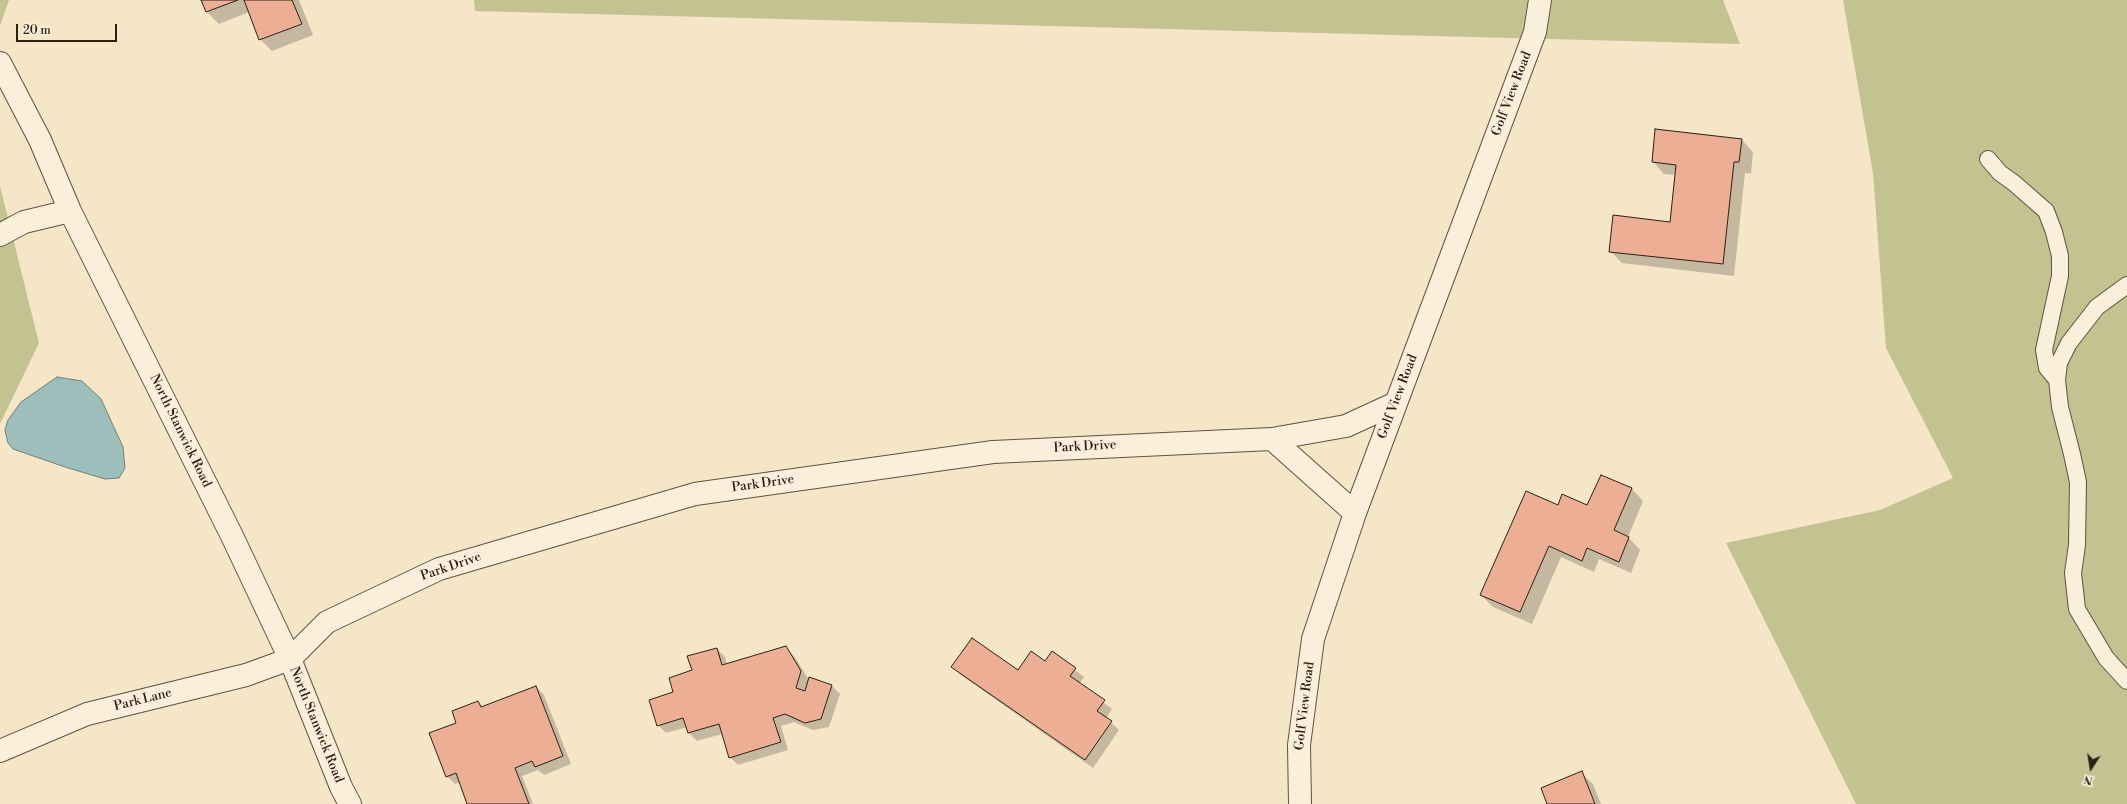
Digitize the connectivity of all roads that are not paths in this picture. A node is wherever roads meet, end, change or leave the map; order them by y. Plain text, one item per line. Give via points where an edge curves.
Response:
1 (1540, 0) edge
2 (0, 63) edge
3 (1988, 159) dead end
4 (70, 211) junction
5 (0, 235) edge
6 (2127, 285) edge
7 (2057, 380) junction
8 (1396, 403) junction
9 (1272, 439) junction
10 (1354, 513) junction
11 (290, 658) junction
12 (2127, 681) edge
13 (0, 751) edge
14 (350, 804) edge
15 (1300, 804) edge

1 - 8 street, Golf View Road via 1535,32
2 - 4 street, North Stanwick Road via 40,140
3 - 7 lane via 2000,174 2046,211 2054,232 2060,256 2060,276 2044,350 2047,368
4 - 5 street via 24,222
4 - 11 street, North Stanwick Road
6 - 7 lane via 2097,307 2069,343 2059,363
7 - 12 lane via 2060,407 2078,482 2077,545 2073,573 2077,609 2106,658
8 - 9 street, Park Drive via 1346,426
8 - 10 street, Golf View Road
9 - 10 street
9 - 11 street, Park Drive via 993,452 695,494 439,568 327,622
10 - 15 street, Golf View Road via 1313,639 1299,745
11 - 13 street, Park Lane via 246,675 87,714
11 - 14 street, North Stanwick Road

